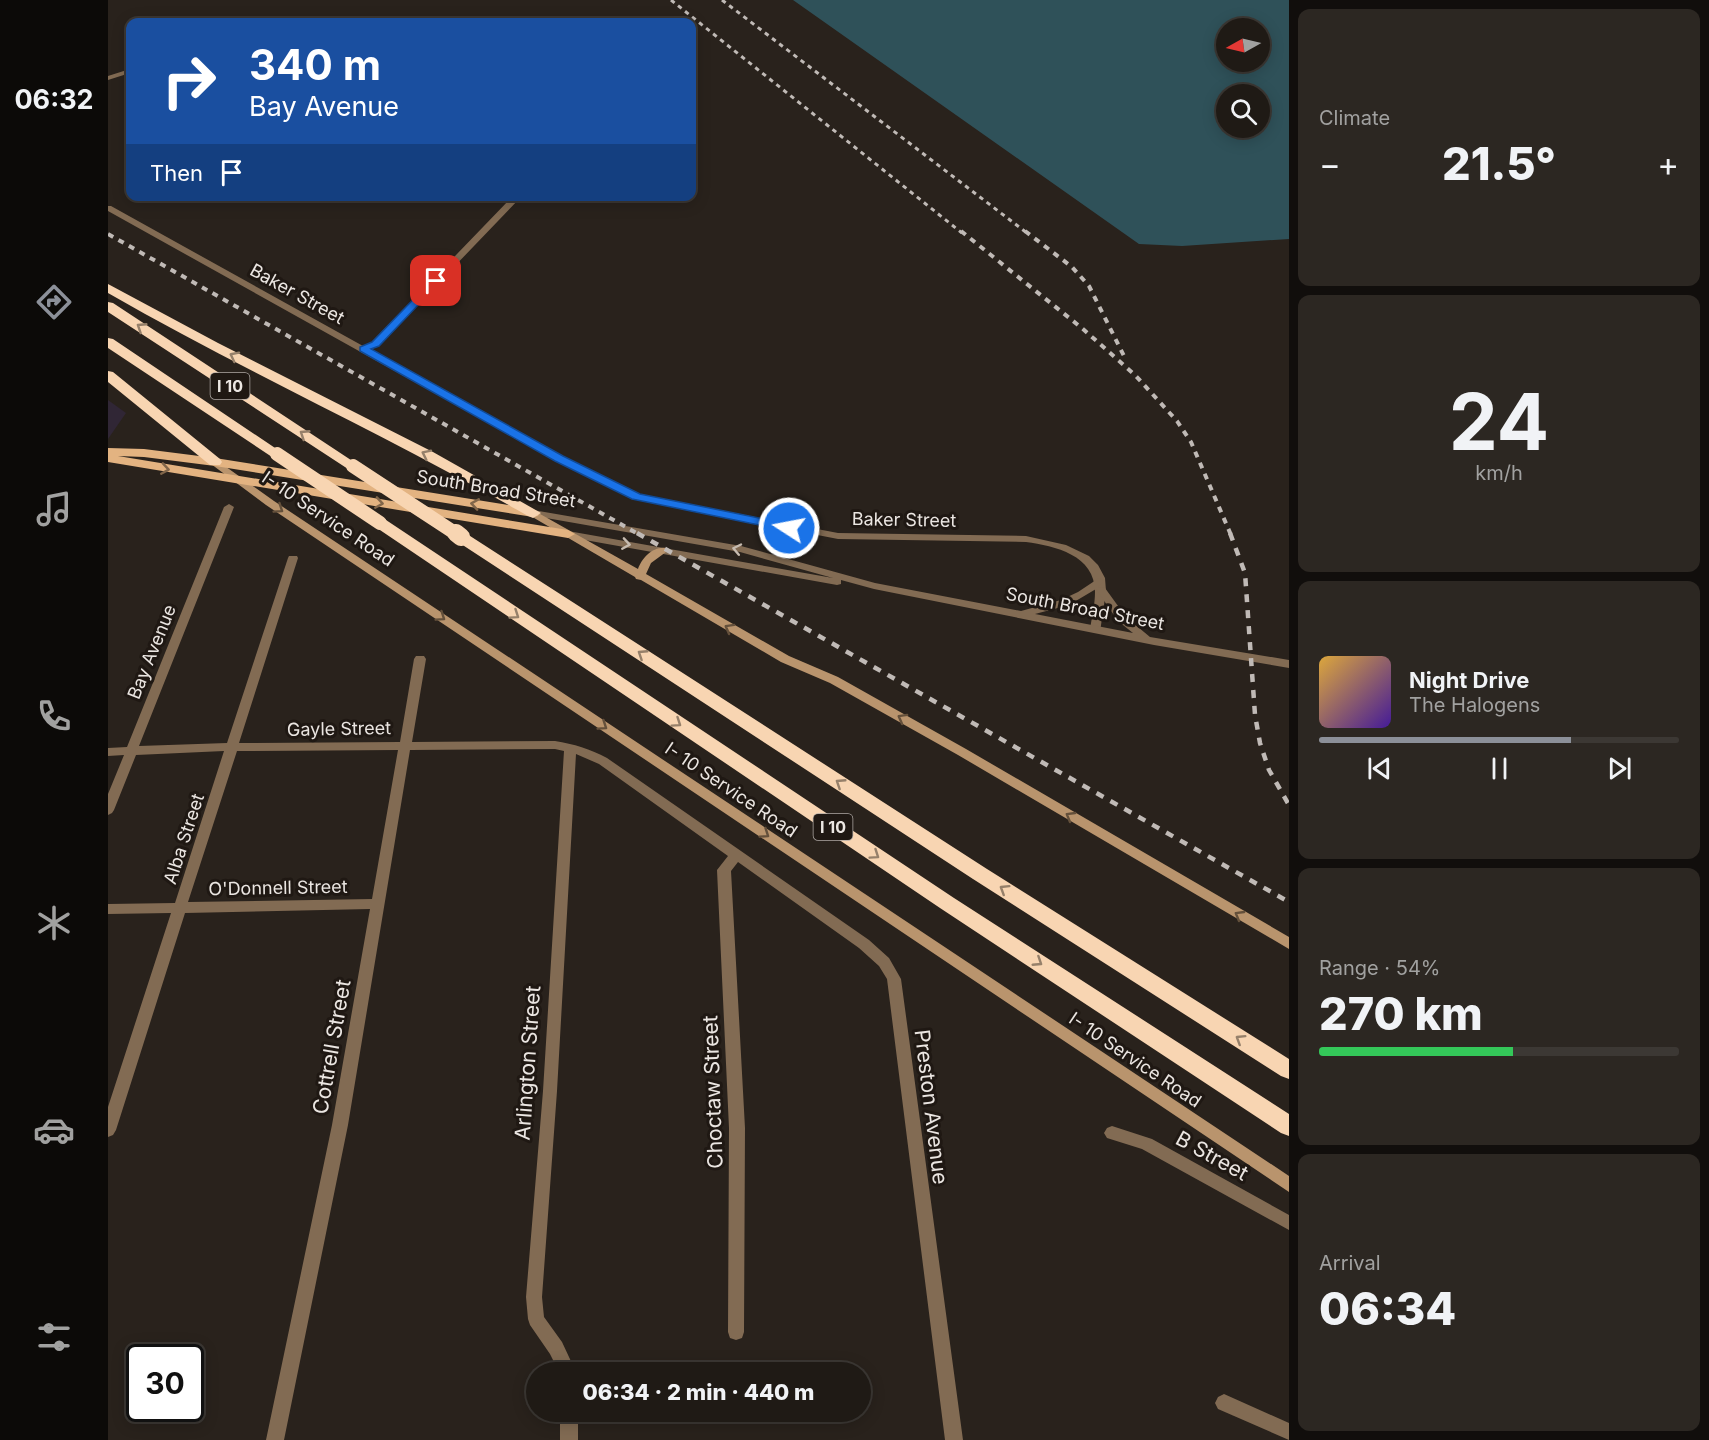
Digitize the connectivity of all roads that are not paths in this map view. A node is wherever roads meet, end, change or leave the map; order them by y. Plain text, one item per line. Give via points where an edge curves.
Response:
1 (126, 72) edge
2 (108, 78) edge
3 (513, 201) edge
4 (108, 208) edge
5 (108, 288) edge
6 (108, 306) edge
7 (108, 342) edge
8 (363, 349) junction
9 (108, 375) edge
10 (108, 452) edge
11 (108, 458) edge
12 (215, 462) junction
13 (240, 481) junction
14 (229, 507) dead end
15 (533, 513) junction
16 (568, 534) junction
17 (662, 550) junction
18 (293, 558) dead end
19 (640, 577) junction
20 (1100, 585) junction
21 (874, 586) junction
22 (1017, 615) junction
23 (1096, 629) junction
24 (1148, 640) junction
25 (420, 659) dead end
26 (1289, 664) edge
27 (232, 747) junction
28 (407, 747) junction
29 (570, 747) junction
30 (132, 751) junction
31 (108, 752) edge
32 (108, 810) edge
33 (737, 854) junction
34 (378, 904) junction
35 (180, 907) junction
36 (108, 909) edge
37 (1289, 944) edge
38 (1289, 1070) edge
39 (1289, 1126) edge
40 (108, 1130) edge
41 (1112, 1133) dead end
42 (1289, 1185) edge
43 (1289, 1223) edge
44 (736, 1332) dead end
45 (563, 1362) edge
46 (1224, 1403) dead end
47 (569, 1422) edge
48 (1289, 1432) edge
49 (275, 1440) edge
50 (569, 1440) edge
51 (954, 1440) edge

1 - 2 street
3 - 8 street via 375,344
4 - 8 street, Baker Street
15 -> 5 highway via 472,477
38 -> 6 highway, I 10, bridge via 980,874
7 -> 39 highway, I 10, bridge
8 - 20 street, Baker Street via 559,459 636,497 838,536 1049,542 1080,555 1091,565
9 - 12 highway
10 - 12 main road, South Broad Street
11 -> 13 main road, South Broad Street
12 - 13 main road, I- 10 Service Road
15 -> 12 main road, South Broad Street
13 -> 16 main road, South Broad Street
13 -> 42 main road, I- 10 Service Road
14 - 30 street, Bay Avenue
15 - 16 main road
21 -> 15 street, South Broad Street via 741,549
16 -> 17 street, South Broad Street
16 - 19 main road
17 - 19 main road via 646,561
17 - 21 street, South Broad Street via 811,579
18 - 27 street, Alba Street
37 -> 19 main road via 962,752
20 - 22 street via 1070,602
20 - 23 street
20 - 24 street, Baker Street via 1122,619
21 - 22 street, South Broad Street
22 - 23 street, South Broad Street
23 - 24 street, South Broad Street
24 - 26 street, South Broad Street
25 - 28 street, Cottrell Street
27 - 28 street, Gayle Street
27 - 30 street, Gayle Street
27 - 35 street, Alba Street
28 - 29 street, Gayle Street
28 - 34 street, Cottrell Street
29 - 33 street, Gayle Street via 603,760
29 - 45 street, Arlington Street via 534,1297 536,1319
30 - 31 street, Gayle Street
30 - 32 street, Bay Avenue
33 - 44 street, Choctaw Street via 724,870 737,1128
33 - 51 street, Preston Avenue via 864,944 884,962 894,979
34 - 35 street, O'Donnell Street
34 - 49 street, Cottrell Street via 340,1125
35 - 36 street, O'Donnell Street
35 - 40 street, Alba Street
41 - 43 street, B Street via 1147,1144
46 - 48 street
47 - 50 street

